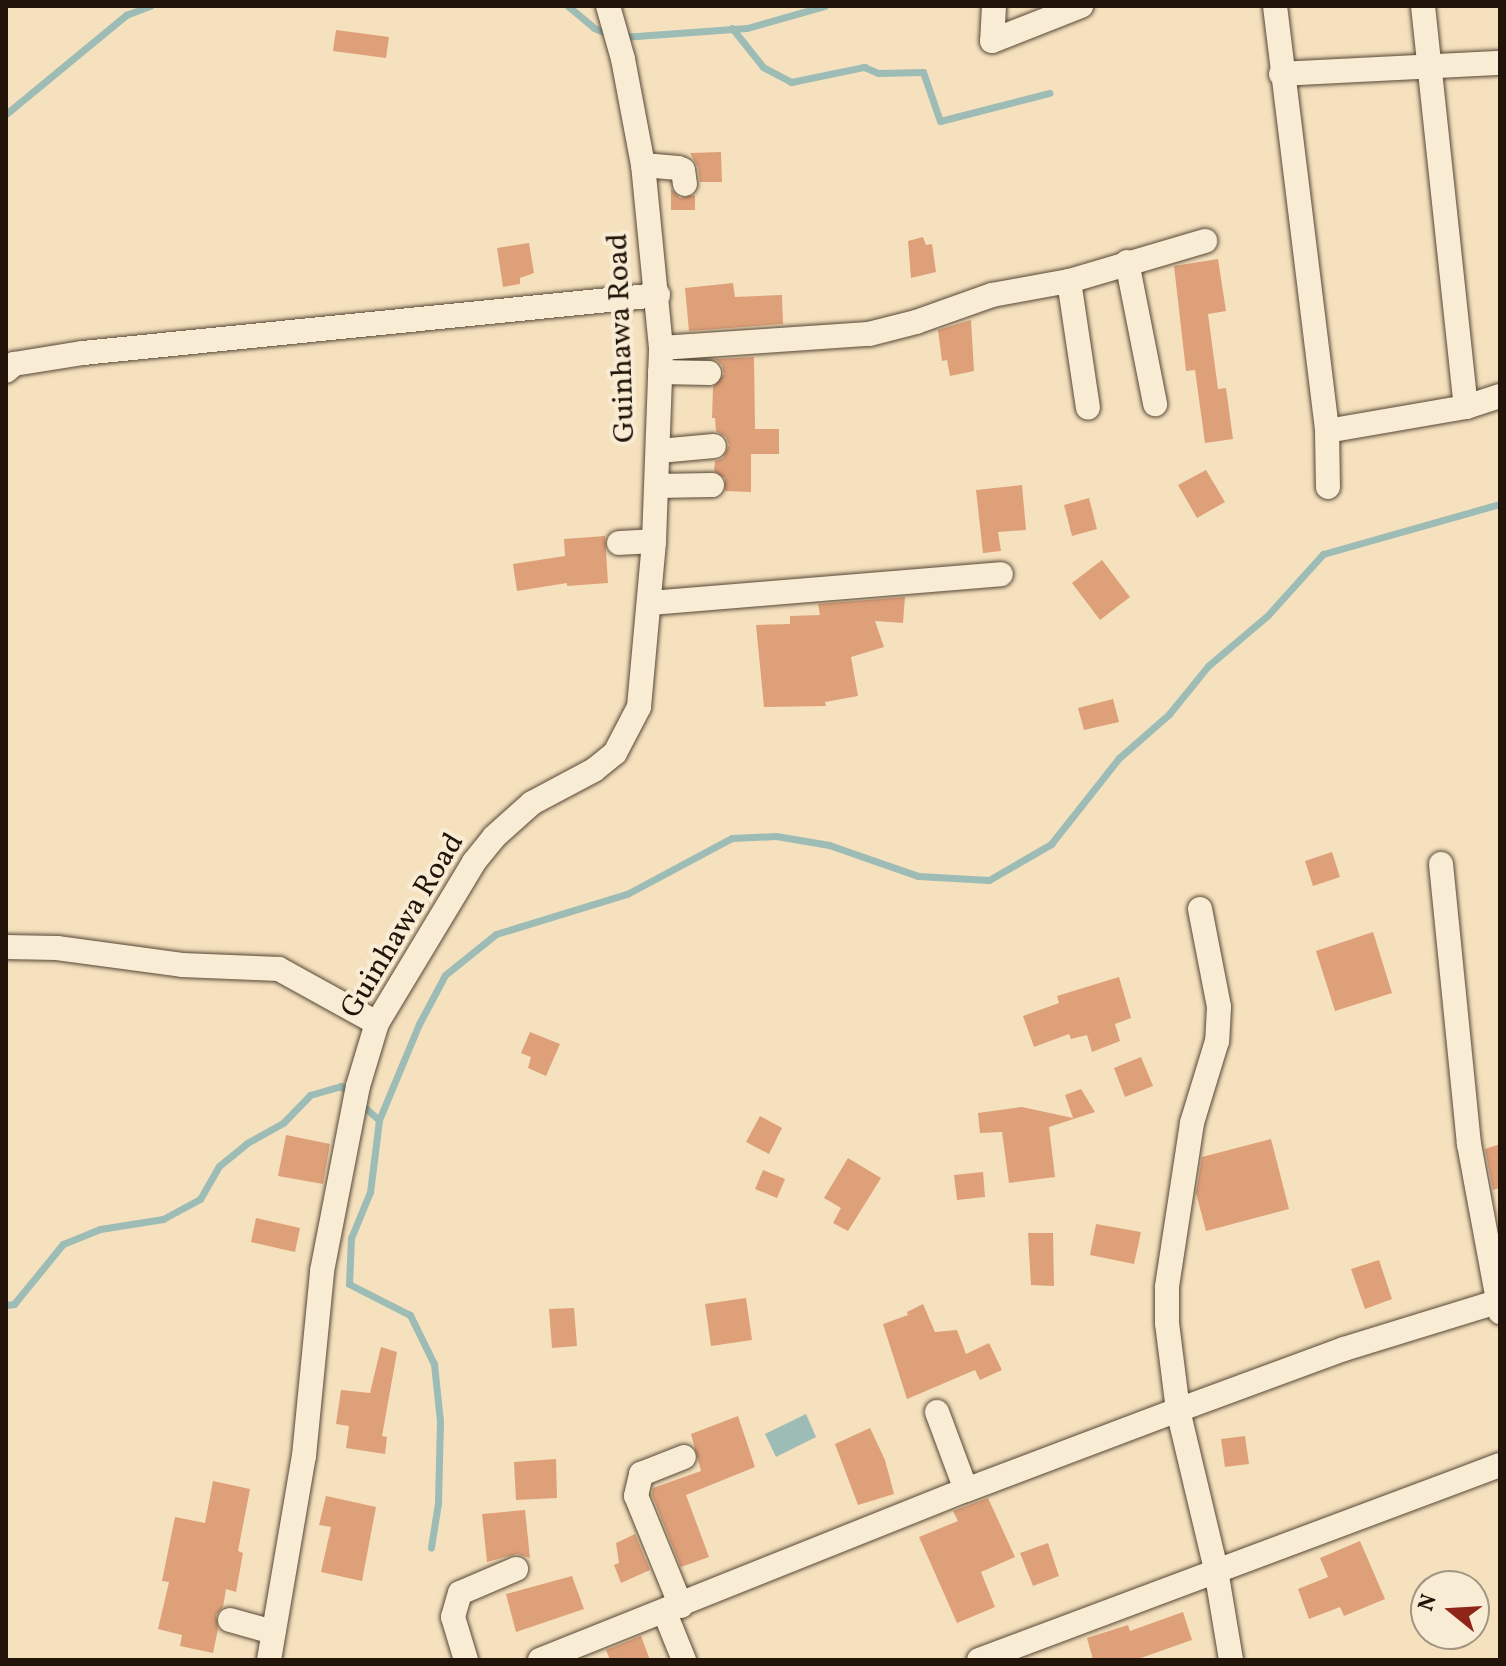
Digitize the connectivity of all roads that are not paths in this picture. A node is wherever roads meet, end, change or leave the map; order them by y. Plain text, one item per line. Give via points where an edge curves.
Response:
1 (994, 6) edge
2 (1081, 6) edge
3 (1275, 6) edge
4 (1423, 6) edge
5 (611, 13) edge
6 (1500, 63) edge
7 (1428, 67) junction
8 (1281, 74) junction
9 (643, 165) junction
10 (685, 184) dead end
11 (1205, 241) dead end
12 (1127, 262) junction
13 (1069, 281) junction
14 (658, 295) junction
15 (660, 360) junction
16 (6, 371) edge
17 (709, 373) dead end
18 (1500, 396) edge
19 (1155, 404) dead end
20 (1466, 407) junction
21 (1088, 408) dead end
22 (1327, 431) junction
23 (714, 446) dead end
24 (659, 451) junction
25 (712, 485) dead end
26 (657, 486) junction
27 (1328, 487) dead end
28 (654, 541) junction
29 (619, 543) dead end
30 (1001, 574) dead end
31 (650, 603) junction
32 (1441, 864) dead end
33 (1200, 909) dead end
34 (6, 947) edge
35 (377, 1023) junction
36 (1499, 1305) edge
37 (1178, 1410) junction
38 (937, 1412) dead end
39 (684, 1457) dead end
40 (1500, 1465) edge
41 (966, 1490) junction
42 (516, 1569) dead end
43 (1216, 1570) junction
44 (673, 1609) junction
45 (230, 1620) dead end
46 (273, 1632) junction
47 (269, 1660) edge
48 (466, 1660) edge
49 (540, 1660) edge
50 (684, 1660) edge
51 (979, 1660) edge
52 (1231, 1660) edge

1 - 2 street via 992,41
3 - 8 street
4 - 7 street
5 - 9 street, Guinhawa Road
6 - 7 street
7 - 8 street
7 - 20 street
8 - 22 street
9 - 10 street via 683,170
9 - 14 street, Guinhawa Road
11 - 12 street
12 - 13 street
12 - 19 street
13 - 15 street via 992,295 869,334
13 - 21 street
14 - 15 street, Guinhawa Road
14 - 16 street via 83,353 14,364
15 - 17 street
15 - 24 street, Guinhawa Road
18 - 20 street
20 - 22 street
22 - 27 street
23 - 24 street
24 - 26 street, Guinhawa Road
25 - 26 street
26 - 28 street, Guinhawa Road
28 - 29 street
28 - 31 street, Guinhawa Road
30 - 31 street
31 - 35 street, Guinhawa Road via 639,707 630,730 615,753 594,770 532,803 494,837
32 - 36 street via 1469,1144
33 - 37 street via 1219,1007 1217,1041 1192,1123 1167,1287
34 - 35 street via 279,969
35 - 46 street, Guinhawa Road via 358,1086 322,1271 304,1456
36 - 37 street via 1344,1349
37 - 41 street
37 - 43 street
38 - 41 street
39 - 44 street via 641,1474 636,1484
40 - 43 street
41 - 44 street
42 - 48 street via 460,1593 453,1617
43 - 51 street
43 - 52 street
44 - 49 street
44 - 50 street
45 - 46 street
46 - 47 street, Guinhawa Road

